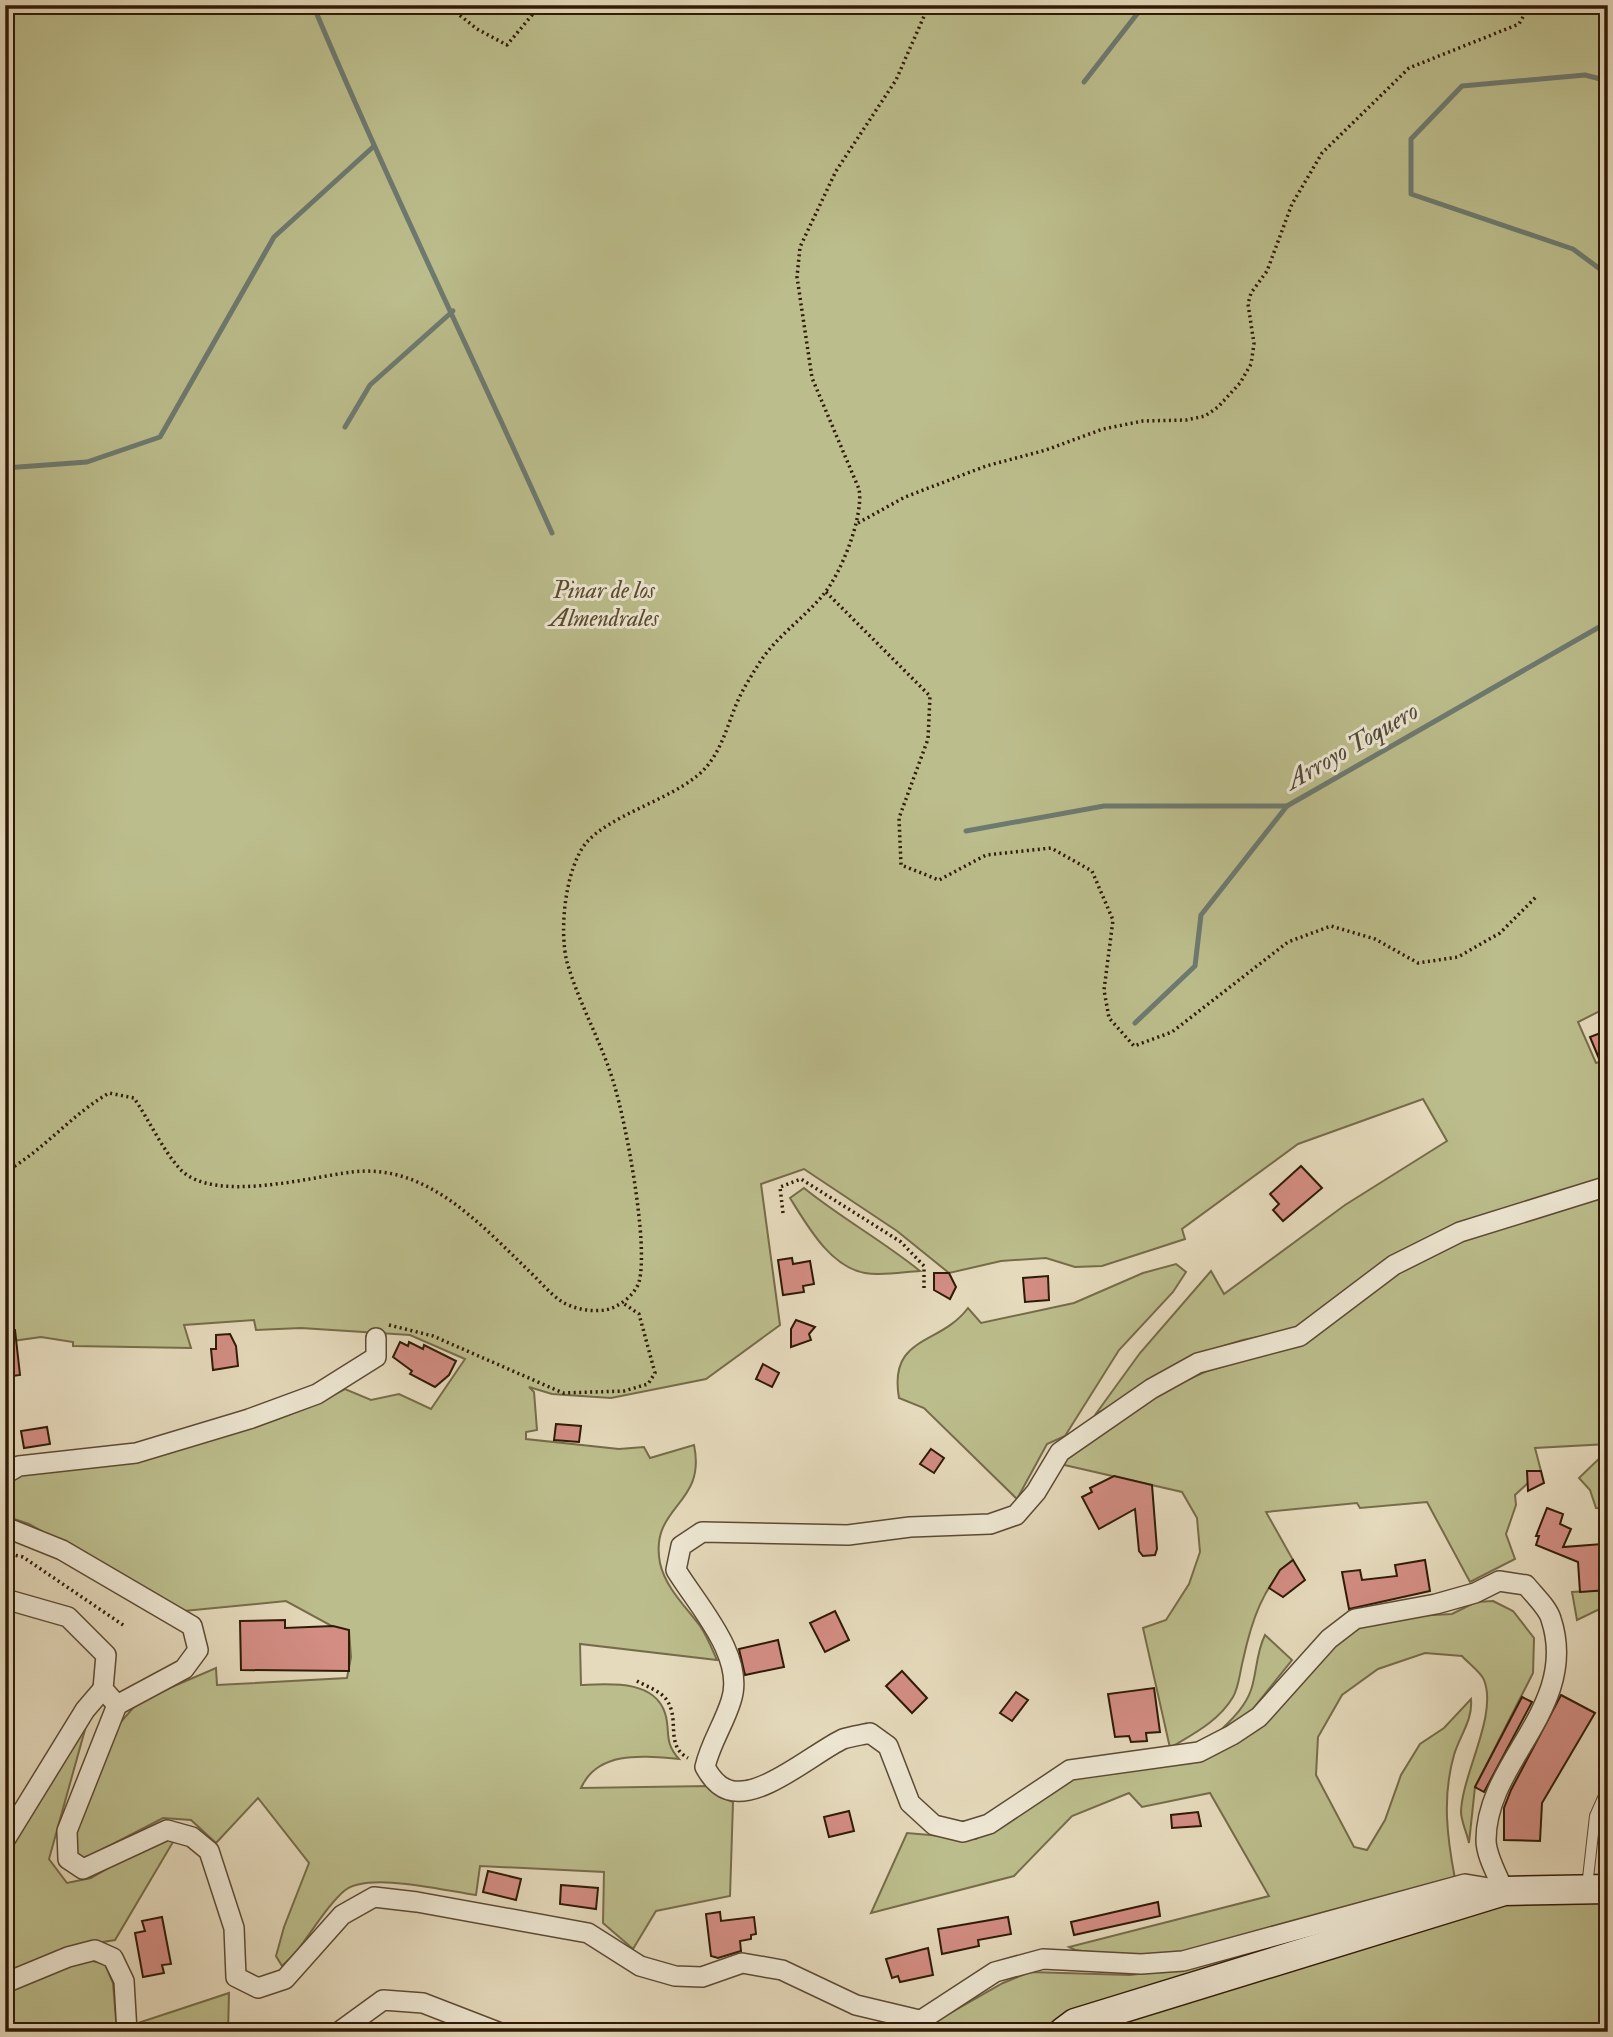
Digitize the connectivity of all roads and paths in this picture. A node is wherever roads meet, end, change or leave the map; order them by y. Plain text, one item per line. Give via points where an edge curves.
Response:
1 (446, 5) edge
2 (535, 5) edge
3 (929, 5) edge
4 (1530, 5) edge
5 (858, 523) junction
6 (826, 592) junction
7 (1537, 896) dead end
8 (5, 1172) edge
9 (1608, 1186) edge
10 (783, 1213) dead end
11 (924, 1289) dead end
12 (623, 1303) junction
13 (380, 1331) joint
14 (5, 1474) edge
15 (5, 1527) edge
16 (5, 1553) edge
17 (5, 1599) edge
18 (125, 1628) dead end
19 (637, 1681) dead end
20 (103, 1689) junction
21 (117, 1705) junction
22 (705, 1767) junction
23 (1608, 1797) edge
24 (5, 1840) edge
25 (1597, 1888) edge
26 (1504, 1891) junction
27 (5, 1983) edge
28 (919, 2020) junction
29 (127, 2032) edge
30 (339, 2032) edge
31 (498, 2032) edge
32 (903, 2032) edge
33 (1063, 2032) edge

1 - 2 path via 507,45
3 - 5 path via 896,80 836,171 800,247 797,276 812,377 859,489
4 - 5 path via 1519,24 1409,68 1322,153 1292,204 1267,271 1251,293 1251,364 1218,407 1186,420 1143,421 1103,429 986,466 905,497
5 - 6 path
6 - 7 path via 930,696 928,739 899,818 901,865 939,880 986,855 1051,848 1092,871 1113,920 1104,990 1108,1018 1134,1046 1171,1032 1288,942 1320,930 1331,926 1375,939 1419,963 1458,957 1500,933
6 - 12 path via 764,656 739,698 725,738 701,773 666,797 598,831 583,846 572,869 562,927 567,961 614,1082 625,1125 642,1248 639,1285
8 - 12 path via 27,1160 83,1109 109,1093 134,1098 181,1170 197,1180 266,1185 357,1171 410,1178 442,1194 480,1224 562,1302 589,1311
9 - 22 street via 1460,1232 1394,1265 1300,1336 1198,1363 1163,1382 1060,1452 1037,1492 1016,1515 990,1524 848,1535 702,1532 681,1546 676,1570 723,1642 734,1672 732,1699
10 - 11 path via 780,1188 802,1180 901,1242 924,1266
12 - 13 path via 639,1314 655,1373 649,1384 624,1391 563,1393 433,1336
13 - 14 street via 376,1357 306,1398 136,1452 19,1466
15 - 21 street via 62,1550 192,1626 198,1650 184,1669
16 - 18 path via 23,1558
17 - 20 street via 68,1617 106,1655
19 - 22 path via 665,1697 675,1715 673,1738 679,1754
20 - 21 street
20 - 24 street via 85,1710
21 - 28 street via 67,1831 68,1859 83,1869 167,1830 192,1837 209,1850 218,1874 234,1928 236,1977 258,1988 285,1979 342,1915 374,1898 588,1933 640,1966 675,1976 702,1977 743,1963 782,1970 856,2005
22 - 26 street via 712,1779 729,1790 751,1789 844,1739 870,1733 888,1746 910,1803 933,1825 963,1832 989,1824 1070,1770 1199,1752 1232,1735 1259,1717 1329,1639 1355,1619 1436,1604 1499,1581 1526,1585 1551,1618 1556,1656 1549,1700 1491,1805 1486,1843
23 - 25 lane via 1603,1798 1595,1816
25 - 26 main road
26 - 28 street via 1465,1884 1183,1962 1042,1959 995,1972
26 - 33 main road via 1074,2023
27 - 29 street via 95,1950 113,1958 124,1981
28 - 32 street
30 - 31 street via 383,2000 423,2003

